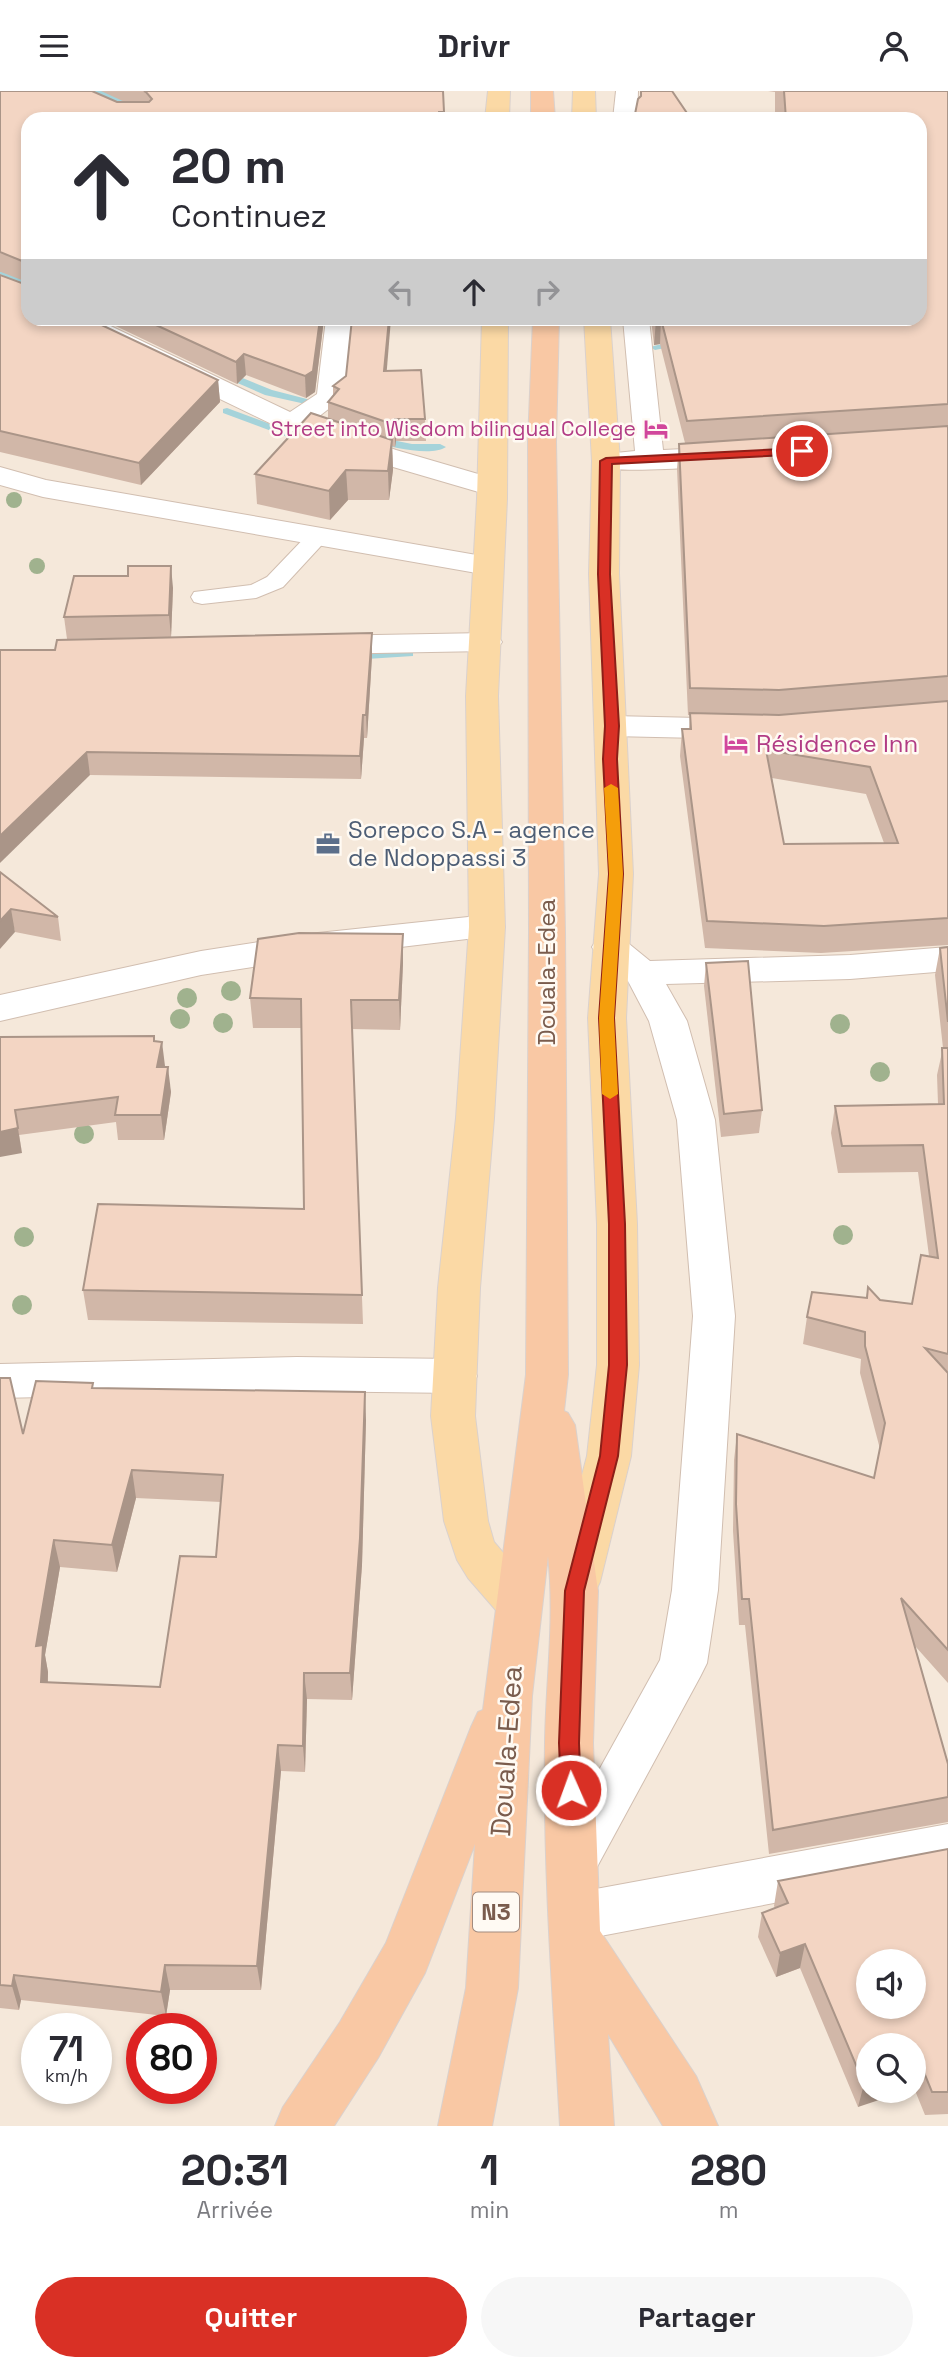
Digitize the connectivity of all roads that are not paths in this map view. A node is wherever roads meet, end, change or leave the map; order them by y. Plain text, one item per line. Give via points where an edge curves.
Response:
1 (499, 91) edge
2 (542, 91) edge
3 (584, 91) edge
4 (627, 91) edge
5 (498, 112) edge
6 (543, 112) edge
7 (584, 112) edge
8 (626, 112) edge
9 (91, 326) edge
10 (338, 326) edge
11 (495, 326) edge
12 (546, 326) edge
13 (597, 326) edge
14 (637, 326) edge
15 (292, 423) junction
16 (761, 454) edge
17 (650, 460) junction
18 (606, 461) junction
19 (0, 477) edge
20 (492, 487) junction
21 (320, 535) junction
22 (488, 566) junction
23 (202, 597) dead end
24 (486, 642) junction
25 (291, 646) edge
26 (612, 726) junction
27 (776, 729) edge
28 (487, 927) junction
29 (948, 959) edge
30 (626, 960) junction
31 (0, 1009) edge
32 (547, 1375) junction
33 (456, 1376) junction
34 (0, 1381) edge
35 (575, 1591) junction
36 (517, 1602) junction
37 (508, 1696) junction
38 (948, 1847) edge
39 (573, 1862) junction
40 (575, 1927) junction
41 (302, 2126) edge
42 (465, 2126) edge
43 (587, 2126) edge
44 (691, 2126) edge

1 - 5 main road
2 - 6 highway
3 - 7 main road
4 - 8 street
9 - 15 street
10 - 15 street via 330,397
11 - 20 main road
12 - 32 highway, Douala-Edea / N3 via 542,454
13 - 18 main road
14 - 17 street
15 - 20 street
16 - 17 street
17 - 18 street
18 - 26 main road via 604,574
19 - 21 street
20 - 22 main road
21 - 22 street
21 - 23 lane via 275,582 256,591
22 - 24 main road
24 - 25 street
24 - 28 main road via 482,696
26 - 27 street
26 - 30 main road via 616,874
28 - 31 street via 201,963
28 - 33 main road
29 - 30 street via 850,967
30 - 35 main road via 611,974 607,1018 618,1365 609,1456
30 - 39 street via 668,1021 696,1120 714,1316 695,1590 682,1663
32 - 35 highway, Douala-Edea / N3
32 - 36 highway, Douala-Edea / N3
33 - 34 street via 296,1374
33 - 36 main road via 453,1416 473,1547
35 - 39 highway, Douala-Edea / N3 via 569,1743
36 - 37 highway, Douala-Edea / N3
37 - 41 highway via 407,1956
37 - 42 highway, Douala-Edea / N3 via 492,1988
38 - 40 street
39 - 40 highway, Douala-Edea / N3
40 - 43 highway, Douala-Edea / N3
40 - 44 highway via 677,2095

